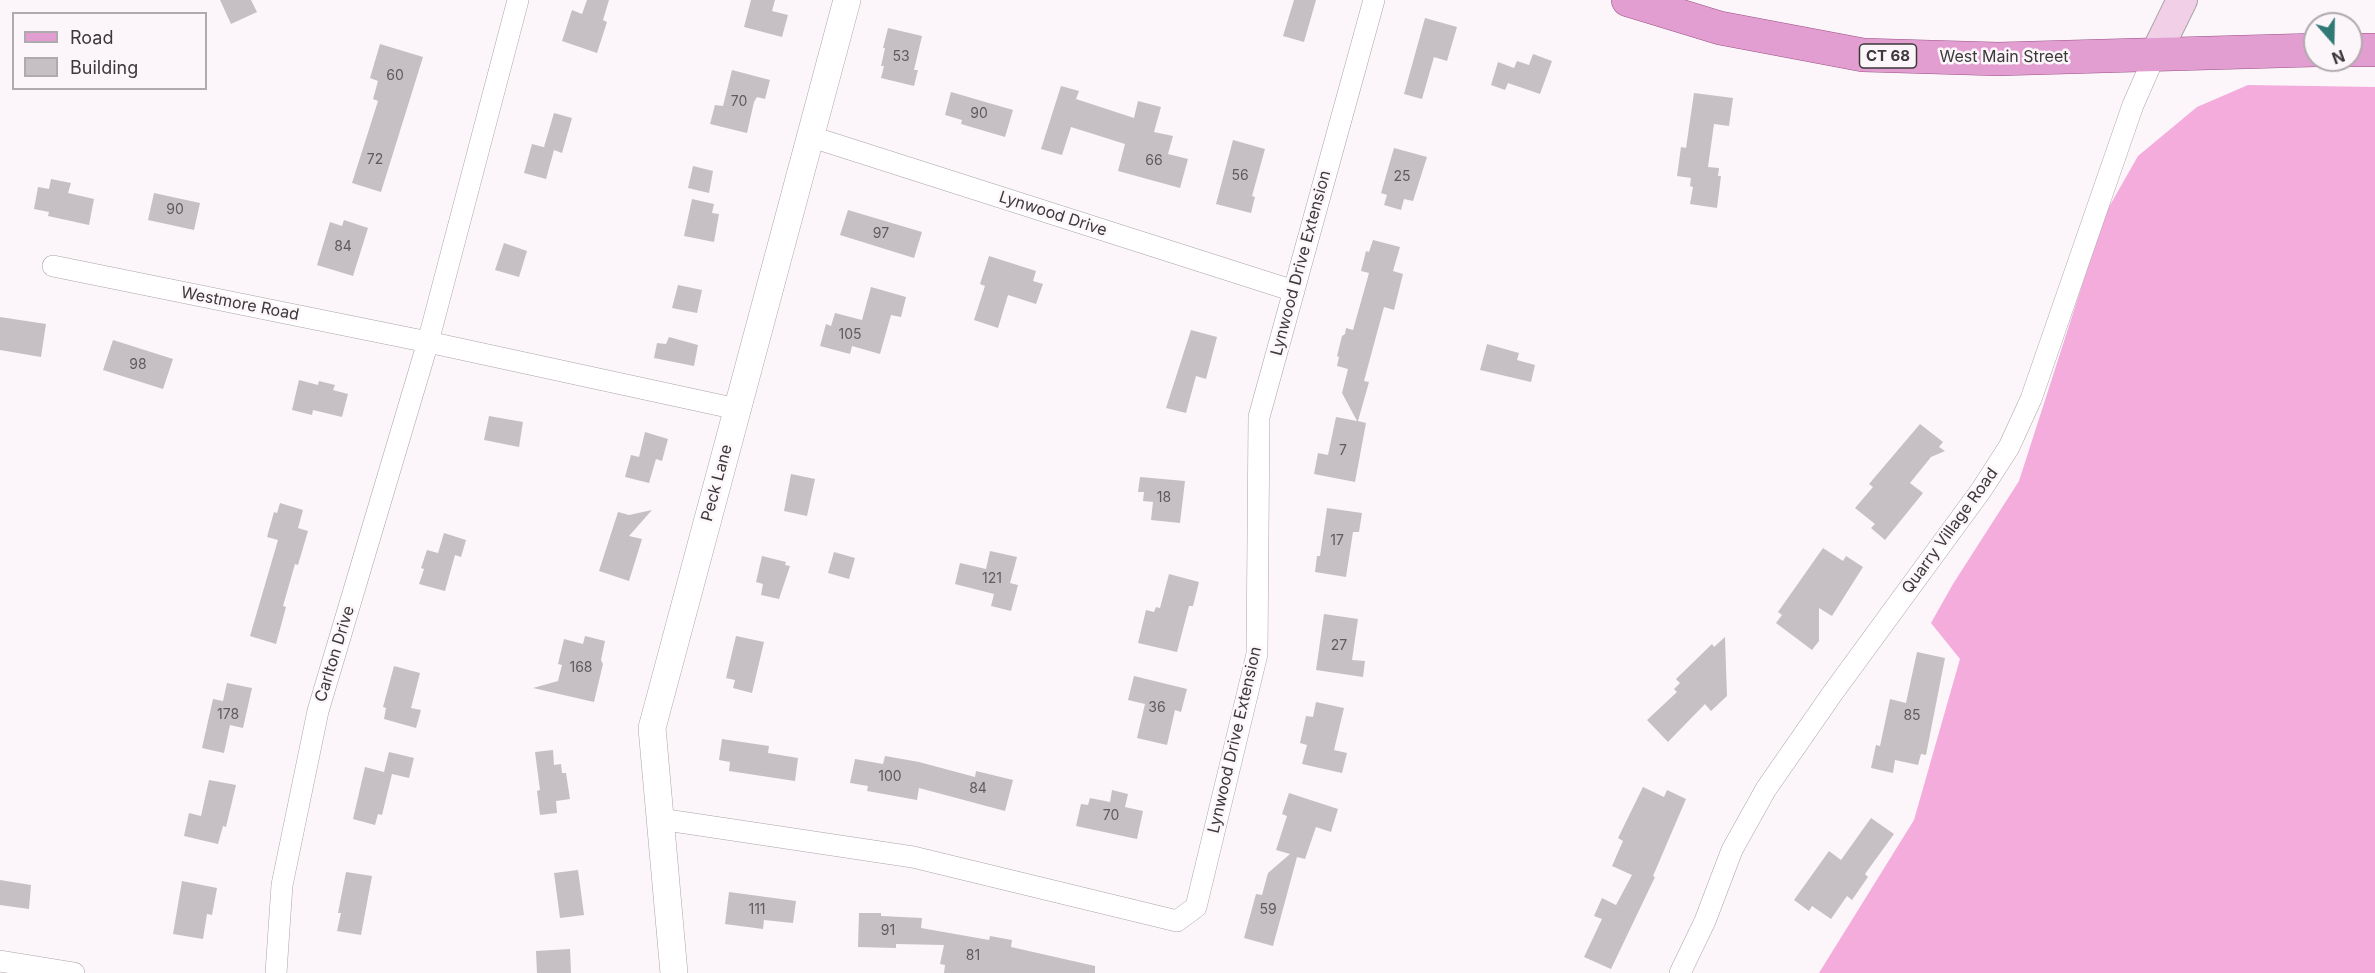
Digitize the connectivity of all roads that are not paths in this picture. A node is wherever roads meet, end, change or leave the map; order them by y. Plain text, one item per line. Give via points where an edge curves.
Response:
1 (518, 0) edge
2 (847, 0) edge
3 (1374, 0) edge
4 (1628, 0) edge
5 (2182, 0) edge
6 (2303, 50) edge
7 (2155, 56) junction
8 (812, 137) junction
9 (53, 266) dead end
10 (1294, 291) junction
11 (428, 342) junction
12 (737, 409) junction
13 (660, 819) junction
14 (0, 961) edge
15 (74, 973) edge
16 (276, 973) edge
17 (674, 973) edge
18 (1680, 973) edge

1 - 11 street
2 - 8 street, Peck Lane
3 - 10 street, Lynwood Drive Extension
4 - 7 main road, West Main Street / CT 68 via 1720,28 1863,56
5 - 7 main road
6 - 7 main road, West Main Street / CT 68
7 - 18 street, Quarry Village Road via 2129,116 2031,399 2009,447 1760,798 1732,850
8 - 10 street, Lynwood Drive
8 - 12 street, Peck Lane
9 - 11 street, Westmore Road
10 - 13 street, Lynwood Drive Extension via 1258,417 1257,654 1196,907 1177,921 913,857
11 - 12 street, Westmore Road
11 - 16 street, Carlton Drive via 318,711 282,885
12 - 13 street, Peck Lane via 652,728
13 - 17 street, Peck Lane
14 - 15 street

